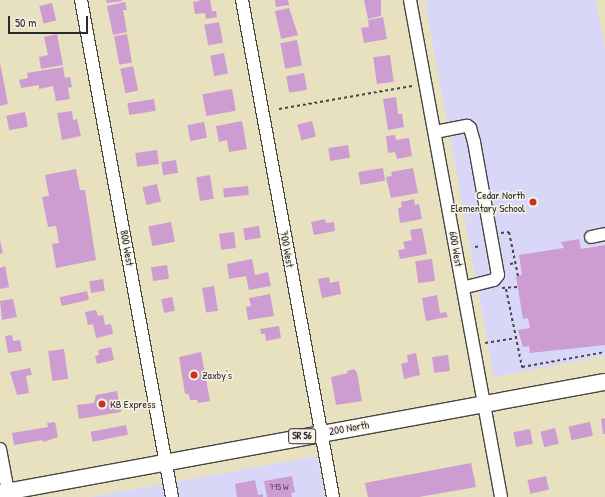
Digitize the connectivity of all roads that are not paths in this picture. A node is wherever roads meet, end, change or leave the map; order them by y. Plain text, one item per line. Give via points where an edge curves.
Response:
1 (81, 0) edge
2 (242, 0) edge
3 (410, 0) edge
4 (435, 132) junction
5 (605, 234) edge
6 (591, 236) dead end
7 (463, 288) junction
8 (605, 382) edge
9 (484, 404) junction
10 (320, 433) junction
11 (0, 448) edge
12 (166, 462) junction
13 (6, 494) edge
14 (172, 497) edge
15 (333, 497) edge
16 (501, 497) edge

1 - 12 street, 800 West
2 - 10 street, 700 West
3 - 4 street, 600 West
4 - 7 street, 600 West
4 - 7 street via 466,126 470,128 498,275 494,280
5 - 6 street
7 - 9 street, 600 West
8 - 9 main road, 200 North / SR 56
9 - 10 main road, 200 North / SR 56
9 - 16 street, 600 West
10 - 12 main road, 200 North / SR 56
10 - 15 street, 700 West
11 - 13 street
12 - 13 main road, 200 North / SR 56
12 - 14 street, 800 West

